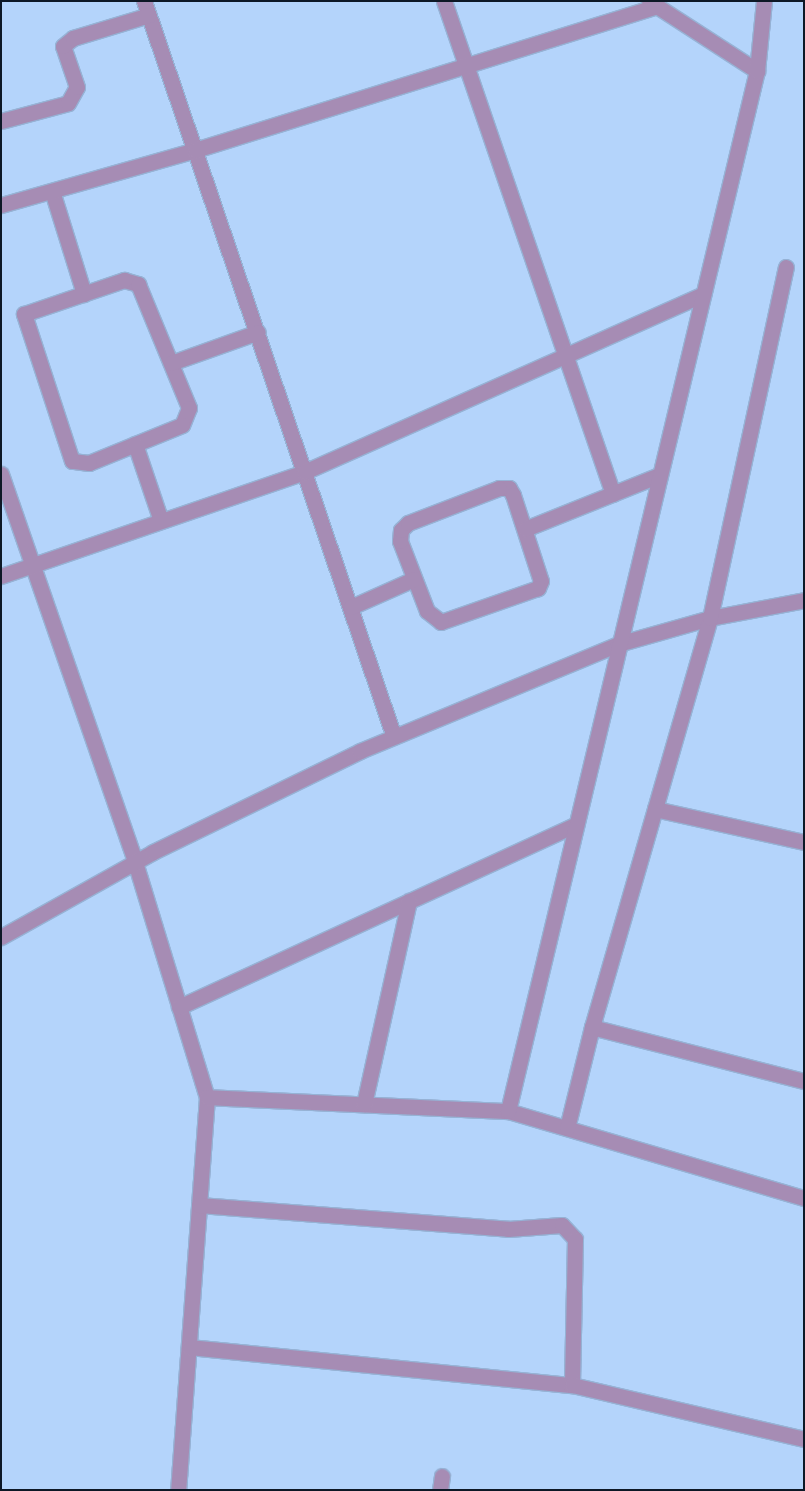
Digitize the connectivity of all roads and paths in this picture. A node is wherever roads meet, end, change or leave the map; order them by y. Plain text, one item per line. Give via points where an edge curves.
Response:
1 (444, 1) edge
2 (764, 1) edge
3 (653, 4) edge
4 (146, 8) edge
5 (465, 66) junction
6 (757, 71) junction
7 (1, 120) edge
8 (195, 150) junction
9 (52, 191) junction
10 (1, 205) edge
11 (786, 266) dead end
12 (84, 294) junction
13 (703, 294) junction
14 (258, 332) junction
15 (564, 356) junction
16 (171, 363) junction
17 (135, 444) junction
18 (304, 472) junction
19 (1, 474) edge
20 (657, 476) junction
21 (613, 494) junction
22 (161, 521) junction
23 (525, 529) junction
24 (33, 564) junction
25 (1, 576) edge
26 (414, 580) junction
27 (804, 600) edge
28 (351, 607) junction
29 (710, 618) junction
30 (618, 644) junction
31 (394, 737) junction
32 (655, 808) junction
33 (576, 824) junction
34 (804, 842) edge
35 (135, 862) junction
36 (409, 901) junction
37 (1, 937) edge
38 (179, 1007) junction
39 (592, 1026) junction
40 (804, 1081) edge
41 (207, 1096) junction
42 (364, 1104) junction
43 (508, 1111) junction
44 (567, 1128) junction
45 (804, 1198) edge
46 (199, 1206) junction
47 (189, 1346) junction
48 (572, 1385) junction
49 (804, 1439) edge
50 (178, 1490) edge

1 - 5 street
2 - 6 street
3 - 5 street
3 - 6 street
4 - 7 street via 73,38 64,46 77,87 68,103
4 - 8 street
5 - 8 street
5 - 15 street
6 - 13 street
8 - 9 street
8 - 14 street
9 - 10 street
9 - 12 street
11 - 29 street
12 - 16 street via 124,280 138,284
12 - 17 street via 24,314 72,461 89,463
13 - 15 street
13 - 20 street
14 - 16 street
14 - 18 street
15 - 18 street
15 - 21 street
16 - 17 street via 189,408 182,425
17 - 22 street
18 - 22 street
18 - 28 street
19 - 24 street
20 - 21 street
20 - 30 street
21 - 23 street
22 - 24 street
23 - 26 street via 508,488 499,488 408,523 401,530 400,540
23 - 26 street via 542,581 538,588 441,622 427,611
24 - 25 street
24 - 35 street
26 - 28 street
27 - 29 street
28 - 31 street
29 - 30 street
29 - 32 street
30 - 31 street
30 - 33 street
31 - 35 street
32 - 34 street
32 - 39 street
33 - 36 street
33 - 43 street
35 - 37 street
35 - 38 street
36 - 38 street
36 - 42 street
38 - 41 street
39 - 40 street
39 - 44 street
41 - 42 street
41 - 46 street
42 - 43 street
43 - 44 street
44 - 45 street
46 - 47 street
46 - 48 street via 508,1229 562,1224 575,1239
47 - 48 street
47 - 50 street
48 - 49 street

